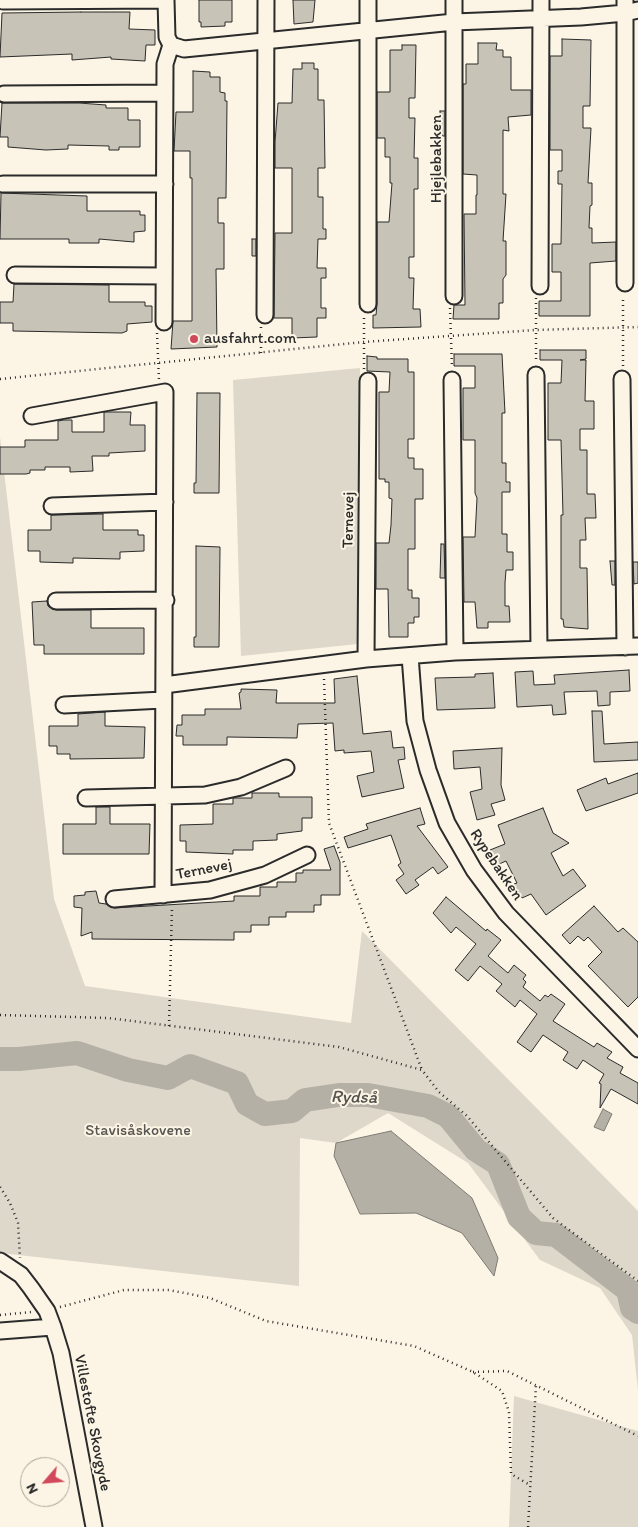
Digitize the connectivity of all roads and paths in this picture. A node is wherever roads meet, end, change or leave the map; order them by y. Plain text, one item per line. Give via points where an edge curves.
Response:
1 (166, 0) edge
2 (266, 0) edge
3 (368, 0) edge
4 (454, 0) edge
5 (541, 0) edge
6 (3, 1) edge
7 (629, 8) edge
8 (541, 17) junction
9 (454, 22) junction
10 (369, 31) junction
11 (266, 42) junction
12 (171, 45) junction
13 (165, 93) junction
14 (4, 94) dead end
15 (3, 184) dead end
16 (165, 184) junction
17 (15, 276) dead end
18 (164, 276) junction
19 (625, 283) joint
20 (540, 286) joint
21 (454, 296) joint
22 (368, 304) joint
23 (265, 315) joint
24 (164, 322) joint
25 (624, 327) junction
26 (638, 327) edge
27 (535, 330) junction
28 (450, 336) junction
29 (363, 342) junction
30 (261, 354) junction
31 (157, 364) junction
32 (536, 375) joint
33 (0, 379) edge
34 (622, 379) joint
35 (452, 380) joint
36 (368, 381) joint
37 (165, 392) junction
38 (32, 416) dead end
39 (165, 502) junction
40 (52, 506) dead end
41 (166, 600) junction
42 (56, 601) dead end
43 (632, 646) edge
44 (538, 649) junction
45 (456, 652) junction
46 (410, 656) junction
47 (366, 658) junction
48 (323, 664) junction
49 (164, 692) junction
50 (64, 704) dead end
51 (286, 768) dead end
52 (86, 798) dead end
53 (163, 798) junction
54 (307, 856) dead end
55 (163, 895) junction
56 (114, 899) dead end
57 (172, 922) dead end
58 (0, 1015) edge
59 (168, 1026) junction
60 (638, 1049) edge
61 (422, 1070) junction
62 (0, 1187) edge
63 (0, 1261) edge
64 (21, 1276) junction
65 (638, 1281) edge
66 (47, 1311) junction
67 (0, 1315) edge
68 (53, 1327) junction
69 (0, 1331) edge
70 (472, 1372) junction
71 (536, 1386) junction
72 (638, 1436) edge
73 (530, 1485) junction
74 (94, 1527) edge
75 (528, 1527) edge

1 - 6 street
1 - 12 street via 167,37
2 - 11 street
3 - 10 street
4 - 9 street, Hjejlebakken
5 - 8 street
7 - 8 street via 581,17
7 - 19 street
8 - 9 street
8 - 20 street
9 - 10 street
9 - 21 street, Hjejlebakken
10 - 11 street
10 - 22 street
11 - 12 street via 184,49
11 - 23 street
12 - 13 street via 165,64
13 - 14 street
13 - 16 street
15 - 16 street
16 - 18 street
17 - 18 street
18 - 24 street
19 - 25 path
20 - 27 path via 536,292
21 - 28 path via 450,300
22 - 29 path via 364,308
23 - 30 path via 261,317
24 - 31 path via 156,329
25 - 26 path
25 - 27 path
25 - 34 path
27 - 28 path
27 - 32 path
28 - 29 path
28 - 35 path
29 - 30 path
29 - 36 path via 364,373
30 - 31 path
31 - 33 path
31 - 37 path
32 - 44 street
34 - 43 street
35 - 45 street
36 - 47 street, Ternevej
37 - 38 street
37 - 39 street, Ternevej
39 - 40 street
39 - 41 street, Ternevej
41 - 42 street
41 - 49 street, Ternevej
43 - 44 street
44 - 45 street
45 - 46 street
46 - 47 street
46 - 60 street, Rypebakken via 415,721 428,770 447,823 474,870 506,913
47 - 48 street
48 - 49 street
48 - 61 path via 329,822
49 - 50 street
49 - 53 street, Ternevej
51 - 53 street via 232,789
52 - 53 street
53 - 55 street, Ternevej
54 - 55 street, Ternevej via 265,875 237,883 210,890
55 - 56 street, Ternevej
57 - 59 path
58 - 59 path via 108,1018
59 - 61 path via 339,1048
61 - 65 path via 439,1092 467,1116 553,1218
62 - 64 path via 18,1223
63 - 64 street, Villestofte Skovgyde
64 - 66 street, Villestofte Skovgyde
66 - 67 path
66 - 68 street, Villestofte Skovgyde
66 - 70 path via 124,1290 169,1290 210,1298 266,1321 414,1346
68 - 69 street
68 - 74 street, Villestofte Skovgyde via 61,1353
70 - 71 path via 507,1371
70 - 73 path via 502,1391 509,1412 511,1474
71 - 72 path
71 - 73 path
73 - 75 path

